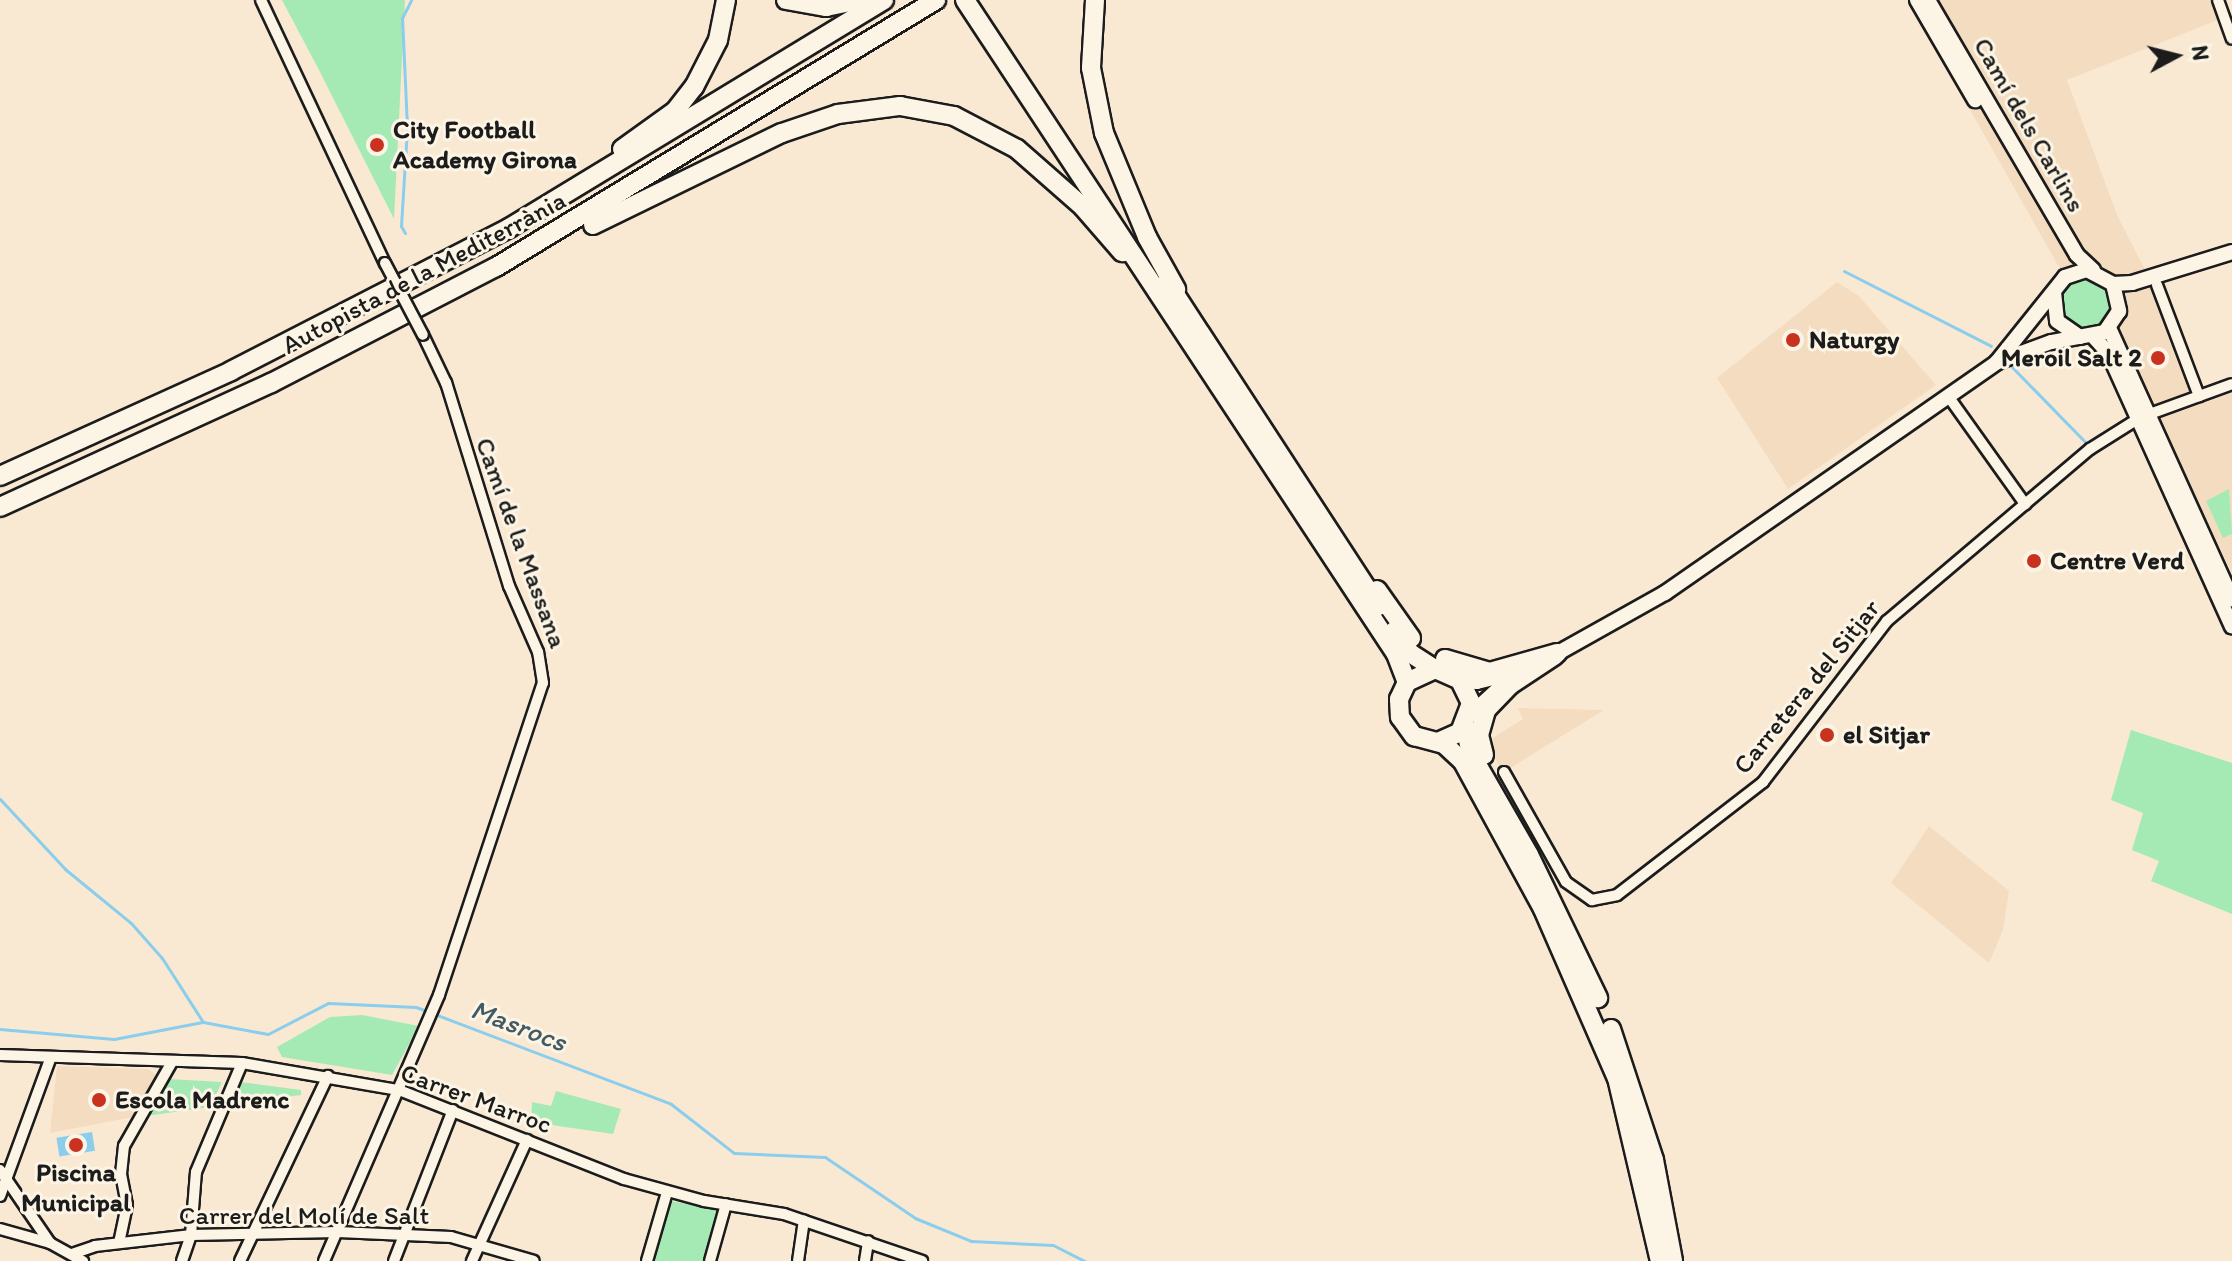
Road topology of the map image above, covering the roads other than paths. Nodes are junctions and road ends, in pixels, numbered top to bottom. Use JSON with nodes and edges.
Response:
{"nodes":[{"id":1,"x":261,"y":0,"type":"edge"},
{"id":2,"x":726,"y":0,"type":"edge"},
{"id":3,"x":786,"y":0,"type":"edge"},
{"id":4,"x":858,"y":0,"type":"edge"},
{"id":5,"x":884,"y":0,"type":"edge"},
{"id":6,"x":936,"y":0,"type":"edge"},
{"id":7,"x":1095,"y":0,"type":"edge"},
{"id":8,"x":1917,"y":0,"type":"edge"},
{"id":9,"x":1928,"y":0,"type":"edge"},
{"id":10,"x":2218,"y":0,"type":"edge"},
{"id":11,"x":974,"y":3,"type":"edge"},
{"id":12,"x":2232,"y":39,"type":"edge"},
{"id":13,"x":529,"y":249,"type":"junction"},
{"id":14,"x":2232,"y":252,"type":"edge"},
{"id":15,"x":2232,"y":261,"type":"edge"},
{"id":16,"x":2093,"y":271,"type":"junction"},
{"id":17,"x":2065,"y":277,"type":"junction"},
{"id":18,"x":411,"y":280,"type":"junction"},
{"id":19,"x":2113,"y":284,"type":"junction"},
{"id":20,"x":2157,"y":285,"type":"junction"},
{"id":21,"x":2055,"y":292,"type":"junction"},
{"id":22,"x":2119,"y":307,"type":"junction"},
{"id":23,"x":2109,"y":328,"type":"junction"},
{"id":24,"x":1191,"y":330,"type":"junction"},
{"id":25,"x":2087,"y":337,"type":"junction"},
{"id":26,"x":1997,"y":362,"type":"junction"},
{"id":27,"x":2232,"y":384,"type":"edge"},
{"id":28,"x":1948,"y":396,"type":"junction"},
{"id":29,"x":2199,"y":396,"type":"junction"},
{"id":30,"x":2142,"y":418,"type":"junction"},
{"id":31,"x":0,"y":476,"type":"edge"},
{"id":32,"x":2025,"y":504,"type":"junction"},
{"id":33,"x":0,"y":507,"type":"edge"},
{"id":34,"x":1346,"y":555,"type":"junction"},
{"id":35,"x":2232,"y":599,"type":"edge"},
{"id":36,"x":1369,"y":614,"type":"junction"},
{"id":37,"x":2232,"y":626,"type":"edge"},
{"id":38,"x":1557,"y":653,"type":"junction"},
{"id":39,"x":1435,"y":669,"type":"junction"},
{"id":40,"x":1460,"y":680,"type":"junction"},
{"id":41,"x":1407,"y":682,"type":"junction"},
{"id":42,"x":1467,"y":721,"type":"junction"},
{"id":43,"x":1438,"y":742,"type":"junction"},
{"id":44,"x":1504,"y":772,"type":"dead end"},
{"id":45,"x":1477,"y":791,"type":"junction"},
{"id":46,"x":1529,"y":855,"type":"junction"},
{"id":47,"x":0,"y":1055,"type":"edge"},
{"id":48,"x":51,"y":1057,"type":"junction"},
{"id":49,"x":172,"y":1062,"type":"junction"},
{"id":50,"x":242,"y":1063,"type":"junction"},
{"id":51,"x":328,"y":1076,"type":"junction"},
{"id":52,"x":399,"y":1090,"type":"junction"},
{"id":53,"x":453,"y":1110,"type":"junction"},
{"id":54,"x":527,"y":1140,"type":"junction"},
{"id":55,"x":3,"y":1174,"type":"edge"},
{"id":56,"x":667,"y":1192,"type":"junction"},
{"id":57,"x":0,"y":1196,"type":"edge"},
{"id":58,"x":726,"y":1204,"type":"junction"},
{"id":59,"x":804,"y":1220,"type":"junction"},
{"id":60,"x":0,"y":1229,"type":"edge"},
{"id":61,"x":253,"y":1232,"type":"junction"},
{"id":62,"x":338,"y":1232,"type":"junction"},
{"id":63,"x":191,"y":1235,"type":"junction"},
{"id":64,"x":402,"y":1236,"type":"junction"},
{"id":65,"x":868,"y":1241,"type":"junction"},
{"id":66,"x":50,"y":1243,"type":"junction"},
{"id":67,"x":119,"y":1243,"type":"junction"},
{"id":68,"x":478,"y":1244,"type":"junction"},
{"id":69,"x":72,"y":1254,"type":"junction"},
{"id":70,"x":83,"y":1261,"type":"edge"},
{"id":71,"x":182,"y":1261,"type":"edge"},
{"id":72,"x":240,"y":1261,"type":"edge"},
{"id":73,"x":324,"y":1261,"type":"edge"},
{"id":74,"x":394,"y":1261,"type":"edge"},
{"id":75,"x":472,"y":1261,"type":"edge"},
{"id":76,"x":534,"y":1261,"type":"edge"},
{"id":77,"x":647,"y":1261,"type":"edge"},
{"id":78,"x":710,"y":1261,"type":"edge"},
{"id":79,"x":798,"y":1261,"type":"edge"},
{"id":80,"x":865,"y":1261,"type":"edge"},
{"id":81,"x":922,"y":1261,"type":"edge"},
{"id":82,"x":1660,"y":1261,"type":"edge"},
{"id":83,"x":1673,"y":1261,"type":"edge"}],
"edges":[{"from":1,"to":52,"type":"street","name":"Camí de la Massana","bridge":true},
{"from":2,"to":18,"type":"highway"},
{"from":3,"to":4,"type":"highway"},
{"from":5,"to":18,"type":"highway","name":"Autopista de la Mediterrània"},
{"from":6,"to":13,"type":"highway","name":"Autopista de la Mediterrània"},
{"from":7,"to":24,"type":"highway"},
{"from":8,"to":17,"type":"main road","name":"Camí dels Carlins"},
{"from":9,"to":16,"type":"main road","name":"Camí dels Carlins"},
{"from":10,"to":12,"type":"street"},
{"from":11,"to":24,"type":"highway"},
{"from":13,"to":24,"type":"highway"},
{"from":13,"to":33,"type":"highway","name":"Autopista de la Mediterrània"},
{"from":14,"to":19,"type":"main road"},
{"from":15,"to":20,"type":"main road"},
{"from":16,"to":17,"type":"main road"},
{"from":16,"to":19,"type":"main road"},
{"from":17,"to":21,"type":"main road"},
{"from":18,"to":31,"type":"highway","name":"Autopista de la Mediterrània"},
{"from":19,"to":22,"type":"main road"},
{"from":20,"to":22,"type":"main road"},
{"from":20,"to":29,"type":"street"},
{"from":21,"to":25,"type":"main road"},
{"from":21,"to":26,"type":"main road"},
{"from":22,"to":23,"type":"main road"},
{"from":23,"to":25,"type":"main road"},
{"from":23,"to":30,"type":"main road"},
{"from":24,"to":34,"type":"highway"},
{"from":24,"to":36,"type":"highway"},
{"from":25,"to":26,"type":"main road"},
{"from":25,"to":30,"type":"main road"},
{"from":26,"to":28,"type":"main road"},
{"from":27,"to":29,"type":"street","name":"Carretera del Sitjar"},
{"from":28,"to":32,"type":"street"},
{"from":28,"to":38,"type":"main road"},
{"from":29,"to":30,"type":"street","name":"Carretera del Sitjar"},
{"from":30,"to":32,"type":"street","name":"Carretera del Sitjar"},
{"from":30,"to":35,"type":"main road"},
{"from":30,"to":37,"type":"main road"},
{"from":32,"to":44,"type":"street","name":"Carretera del Sitjar"},
{"from":34,"to":38,"type":"highway"},
{"from":34,"to":39,"type":"highway"},
{"from":36,"to":41,"type":"highway"},
{"from":36,"to":45,"type":"highway"},
{"from":38,"to":40,"type":"main road"},
{"from":38,"to":42,"type":"main road"},
{"from":38,"to":46,"type":"highway"},
{"from":39,"to":40,"type":"highway"},
{"from":39,"to":41,"type":"highway"},
{"from":40,"to":42,"type":"highway"},
{"from":41,"to":43,"type":"highway"},
{"from":42,"to":43,"type":"highway"},
{"from":42,"to":46,"type":"highway"},
{"from":43,"to":45,"type":"highway"},
{"from":45,"to":82,"type":"highway"},
{"from":46,"to":83,"type":"highway"},
{"from":47,"to":48,"type":"street","name":"Carrer Marroc"},
{"from":48,"to":49,"type":"street","name":"Carrer Marroc"},
{"from":48,"to":55,"type":"street"},
{"from":49,"to":50,"type":"street","name":"Carrer Marroc"},
{"from":49,"to":67,"type":"street"},
{"from":50,"to":51,"type":"street","name":"Carrer Marroc"},
{"from":50,"to":63,"type":"street"},
{"from":51,"to":52,"type":"street","name":"Carrer Marroc"},
{"from":51,"to":61,"type":"street"},
{"from":52,"to":53,"type":"street","name":"Carrer Marroc"},
{"from":52,"to":62,"type":"street","name":"Camí de la Massana"},
{"from":53,"to":54,"type":"street","name":"Carrer Marroc"},
{"from":53,"to":64,"type":"street"},
{"from":54,"to":56,"type":"street","name":"Carrer Marroc"},
{"from":54,"to":68,"type":"street"},
{"from":55,"to":57,"type":"street"},
{"from":55,"to":66,"type":"street"},
{"from":56,"to":58,"type":"street","name":"Carrer Marroc"},
{"from":56,"to":77,"type":"street"},
{"from":58,"to":59,"type":"street","name":"Carrer Marroc"},
{"from":58,"to":78,"type":"street"},
{"from":59,"to":65,"type":"street","name":"Carrer Marroc"},
{"from":59,"to":79,"type":"street"},
{"from":60,"to":66,"type":"street"},
{"from":61,"to":62,"type":"street","name":"Carrer del Molí de Salt"},
{"from":61,"to":63,"type":"street","name":"Carrer del Molí de Salt"},
{"from":61,"to":72,"type":"street"},
{"from":62,"to":64,"type":"street","name":"Carrer del Molí de Salt"},
{"from":62,"to":73,"type":"street","name":"Camí de la Massana"},
{"from":63,"to":67,"type":"street","name":"Carrer del Molí de Salt"},
{"from":63,"to":71,"type":"street"},
{"from":64,"to":68,"type":"street","name":"Carrer del Molí de Salt"},
{"from":64,"to":74,"type":"street"},
{"from":65,"to":80,"type":"street"},
{"from":65,"to":81,"type":"street","name":"Carrer Marroc"},
{"from":66,"to":69,"type":"street"},
{"from":67,"to":69,"type":"street","name":"Carrer del Molí de Salt"},
{"from":68,"to":75,"type":"street"},
{"from":68,"to":76,"type":"street","name":"Carrer del Molí de Salt"},
{"from":69,"to":70,"type":"street"}]}
